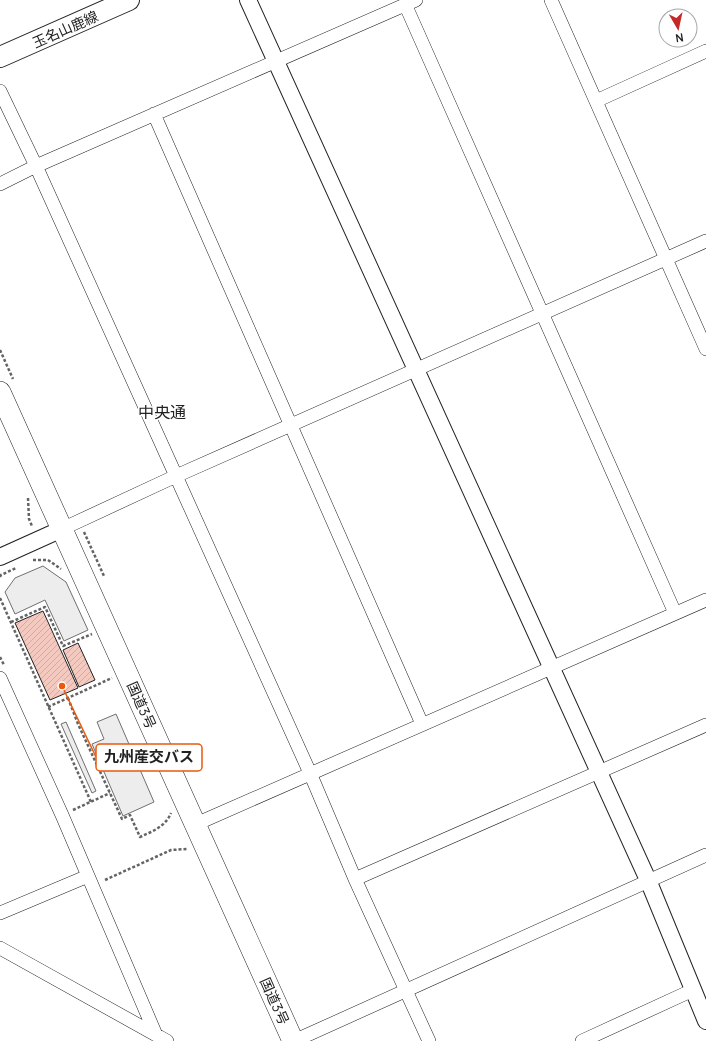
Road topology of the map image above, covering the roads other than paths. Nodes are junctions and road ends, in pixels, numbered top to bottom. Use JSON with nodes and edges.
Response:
{"nodes":[{"id":1,"x":129,"y":0,"type":"edge"},
{"id":2,"x":248,"y":0,"type":"edge"},
{"id":3,"x":551,"y":0,"type":"edge"},
{"id":4,"x":411,"y":2,"type":"edge"},
{"id":5,"x":706,"y":51,"type":"edge"},
{"id":6,"x":0,"y":58,"type":"edge"},
{"id":7,"x":276,"y":61,"type":"junction"},
{"id":8,"x":0,"y":90,"type":"edge"},
{"id":9,"x":596,"y":101,"type":"junction"},
{"id":10,"x":154,"y":114,"type":"junction"},
{"id":11,"x":36,"y":166,"type":"junction"},
{"id":12,"x":0,"y":184,"type":"edge"},
{"id":13,"x":706,"y":241,"type":"edge"},
{"id":14,"x":666,"y":259,"type":"junction"},
{"id":15,"x":542,"y":314,"type":"junction"},
{"id":16,"x":706,"y":349,"type":"edge"},
{"id":17,"x":416,"y":370,"type":"junction"},
{"id":18,"x":0,"y":392,"type":"edge"},
{"id":19,"x":290,"y":426,"type":"junction"},
{"id":20,"x":176,"y":476,"type":"junction"},
{"id":21,"x":62,"y":529,"type":"junction"},
{"id":22,"x":0,"y":557,"type":"edge"},
{"id":23,"x":706,"y":600,"type":"edge"},
{"id":24,"x":675,"y":613,"type":"junction"},
{"id":25,"x":551,"y":668,"type":"junction"},
{"id":26,"x":3,"y":674,"type":"edge"},
{"id":27,"x":422,"y":724,"type":"junction"},
{"id":28,"x":706,"y":725,"type":"edge"},
{"id":29,"x":598,"y":772,"type":"junction"},
{"id":30,"x":310,"y":774,"type":"junction"},
{"id":31,"x":196,"y":824,"type":"junction"},
{"id":32,"x":706,"y":855,"type":"edge"},
{"id":33,"x":88,"y":876,"type":"junction"},
{"id":34,"x":355,"y":879,"type":"junction"},
{"id":35,"x":648,"y":880,"type":"junction"},
{"id":36,"x":0,"y":913,"type":"edge"},
{"id":37,"x":0,"y":948,"type":"edge"},
{"id":38,"x":406,"y":990,"type":"junction"},
{"id":39,"x":693,"y":990,"type":"junction"},
{"id":40,"x":706,"y":1021,"type":"edge"},
{"id":41,"x":161,"y":1038,"type":"edge"},
{"id":42,"x":293,"y":1041,"type":"edge"},
{"id":43,"x":429,"y":1041,"type":"edge"},
{"id":44,"x":582,"y":1041,"type":"edge"}],
"edges":[{"from":1,"to":6,"type":"main road","name":"玉名山鹿線"},
{"from":2,"to":7,"type":"street"},
{"from":3,"to":9,"type":"street"},
{"from":4,"to":7,"type":"street"},
{"from":4,"to":15,"type":"street"},
{"from":5,"to":9,"type":"street"},
{"from":7,"to":10,"type":"street"},
{"from":7,"to":17,"type":"street"},
{"from":8,"to":11,"type":"street"},
{"from":9,"to":14,"type":"street"},
{"from":10,"to":11,"type":"street"},
{"from":10,"to":19,"type":"street"},
{"from":11,"to":12,"type":"street"},
{"from":11,"to":20,"type":"street"},
{"from":13,"to":14,"type":"street"},
{"from":14,"to":15,"type":"street"},
{"from":14,"to":16,"type":"street"},
{"from":15,"to":17,"type":"street"},
{"from":15,"to":24,"type":"street"},
{"from":17,"to":19,"type":"street"},
{"from":17,"to":25,"type":"street"},
{"from":18,"to":21,"type":"highway","name":"国道3号"},
{"from":19,"to":20,"type":"street"},
{"from":19,"to":27,"type":"street"},
{"from":20,"to":21,"type":"street"},
{"from":20,"to":30,"type":"street"},
{"from":21,"to":22,"type":"street"},
{"from":21,"to":31,"type":"highway","name":"国道3号"},
{"from":23,"to":24,"type":"street"},
{"from":24,"to":25,"type":"street"},
{"from":25,"to":27,"type":"street"},
{"from":25,"to":29,"type":"street"},
{"from":26,"to":33,"type":"street"},
{"from":27,"to":30,"type":"street"},
{"from":28,"to":29,"type":"street"},
{"from":29,"to":34,"type":"street"},
{"from":29,"to":35,"type":"street"},
{"from":30,"to":31,"type":"street"},
{"from":30,"to":34,"type":"street"},
{"from":31,"to":42,"type":"highway","name":"国道3号"},
{"from":32,"to":35,"type":"street"},
{"from":33,"to":36,"type":"street"},
{"from":33,"to":41,"type":"street"},
{"from":34,"to":38,"type":"street"},
{"from":35,"to":38,"type":"street"},
{"from":35,"to":39,"type":"street"},
{"from":37,"to":41,"type":"street"},
{"from":38,"to":42,"type":"street"},
{"from":38,"to":43,"type":"street"},
{"from":39,"to":40,"type":"street"},
{"from":39,"to":44,"type":"street"}]}
